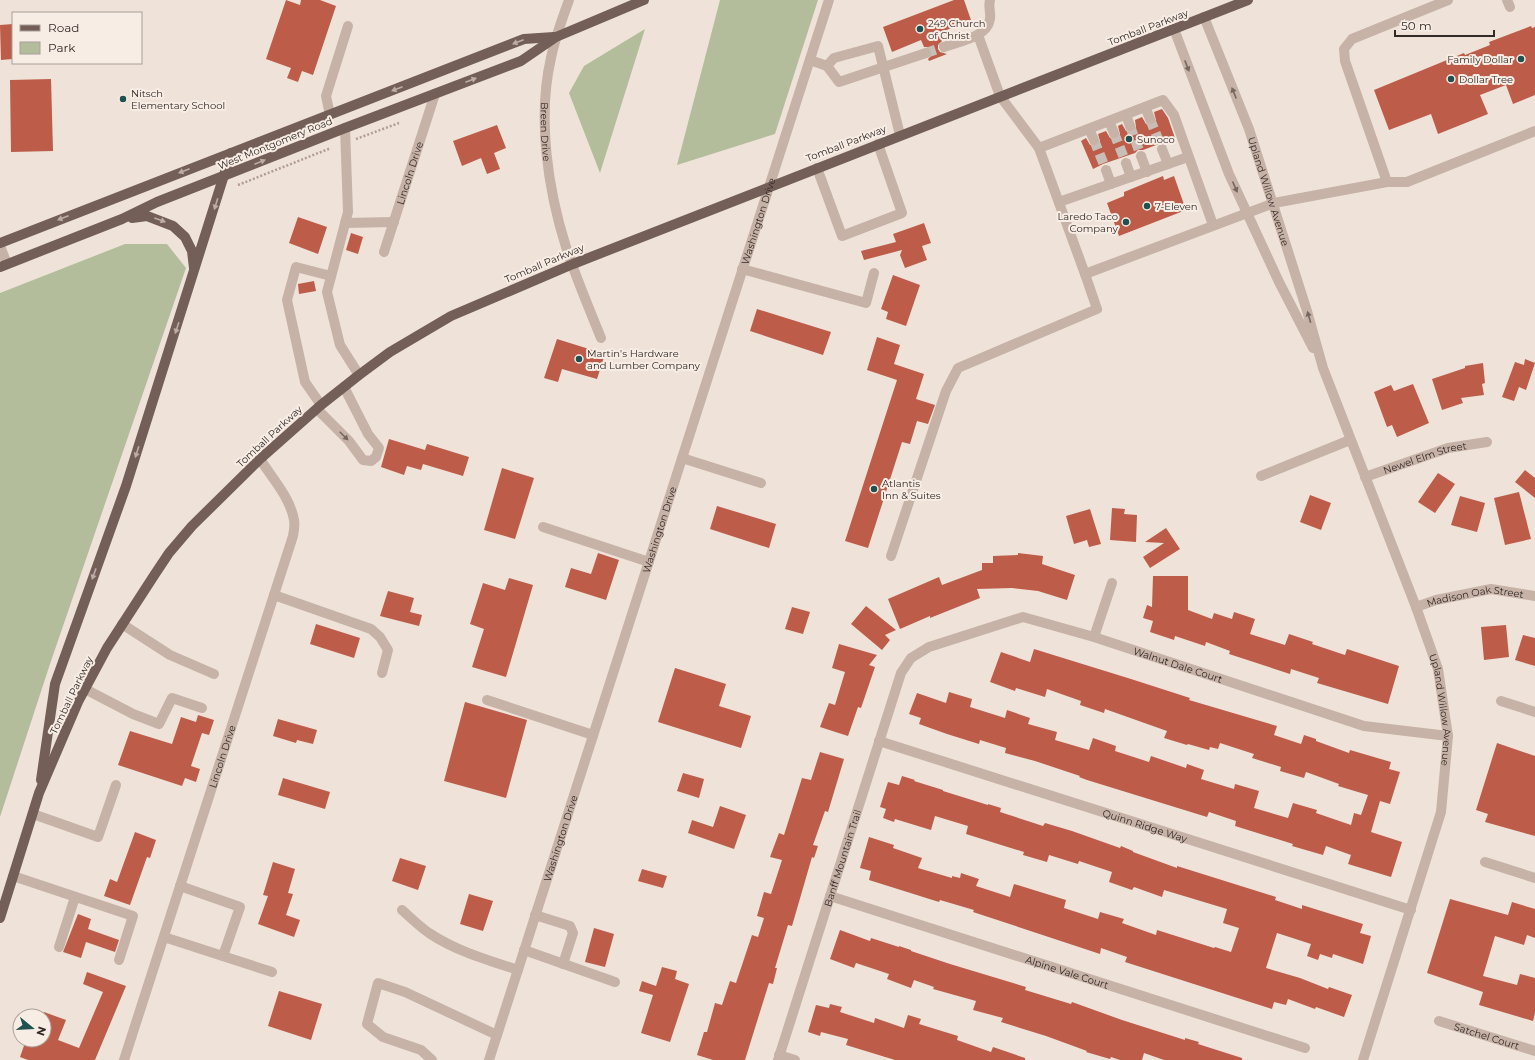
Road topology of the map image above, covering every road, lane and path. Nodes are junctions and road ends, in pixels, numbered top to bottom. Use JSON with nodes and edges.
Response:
{"nodes":[{"id":1,"x":568,"y":0,"type":"edge"},
{"id":2,"x":644,"y":0,"type":"edge"},
{"id":3,"x":829,"y":0,"type":"edge"},
{"id":4,"x":990,"y":0,"type":"edge"},
{"id":5,"x":1248,"y":0,"type":"edge"},
{"id":6,"x":1448,"y":0,"type":"edge"},
{"id":7,"x":1204,"y":17,"type":"junction"},
{"id":8,"x":348,"y":26,"type":"dead end"},
{"id":9,"x":1174,"y":29,"type":"junction"},
{"id":10,"x":978,"y":35,"type":"junction"},
{"id":11,"x":556,"y":36,"type":"junction"},
{"id":12,"x":944,"y":46,"type":"tunnel mouth"},
{"id":13,"x":926,"y":53,"type":"tunnel mouth"},
{"id":14,"x":810,"y":60,"type":"junction"},
{"id":15,"x":827,"y":66,"type":"junction"},
{"id":16,"x":882,"y":68,"type":"junction"},
{"id":17,"x":435,"y":94,"type":"junction"},
{"id":18,"x":1000,"y":96,"type":"junction"},
{"id":19,"x":1145,"y":107,"type":"junction"},
{"id":20,"x":330,"y":115,"type":"junction"},
{"id":21,"x":1126,"y":115,"type":"junction"},
{"id":22,"x":1150,"y":120,"type":"tunnel mouth"},
{"id":23,"x":1109,"y":121,"type":"junction"},
{"id":24,"x":398,"y":123,"type":"dead end"},
{"id":25,"x":1130,"y":126,"type":"tunnel mouth"},
{"id":26,"x":345,"y":128,"type":"junction"},
{"id":27,"x":1089,"y":129,"type":"junction"},
{"id":28,"x":1535,"y":131,"type":"edge"},
{"id":29,"x":1114,"y":133,"type":"tunnel mouth"},
{"id":30,"x":900,"y":135,"type":"junction"},
{"id":31,"x":353,"y":140,"type":"dead end"},
{"id":32,"x":1094,"y":140,"type":"tunnel mouth"},
{"id":33,"x":878,"y":144,"type":"junction"},
{"id":34,"x":331,"y":148,"type":"dead end"},
{"id":35,"x":1039,"y":148,"type":"junction"},
{"id":36,"x":1162,"y":148,"type":"tunnel mouth"},
{"id":37,"x":231,"y":153,"type":"junction"},
{"id":38,"x":1141,"y":156,"type":"tunnel mouth"},
{"id":39,"x":1188,"y":157,"type":"junction"},
{"id":40,"x":1126,"y":163,"type":"tunnel mouth"},
{"id":41,"x":1168,"y":164,"type":"junction"},
{"id":42,"x":817,"y":168,"type":"junction"},
{"id":43,"x":1106,"y":170,"type":"tunnel mouth"},
{"id":44,"x":1147,"y":172,"type":"junction"},
{"id":45,"x":224,"y":176,"type":"junction"},
{"id":46,"x":1131,"y":177,"type":"junction"},
{"id":47,"x":1387,"y":182,"type":"junction"},
{"id":48,"x":1111,"y":184,"type":"junction"},
{"id":49,"x":238,"y":185,"type":"dead end"},
{"id":50,"x":769,"y":186,"type":"junction"},
{"id":51,"x":1059,"y":202,"type":"junction"},
{"id":52,"x":1274,"y":203,"type":"junction"},
{"id":53,"x":1247,"y":213,"type":"junction"},
{"id":54,"x":122,"y":220,"type":"junction"},
{"id":55,"x":394,"y":222,"type":"junction"},
{"id":56,"x":345,"y":224,"type":"junction"},
{"id":57,"x":1213,"y":225,"type":"junction"},
{"id":58,"x":0,"y":244,"type":"edge"},
{"id":59,"x":384,"y":252,"type":"dead end"},
{"id":60,"x":573,"y":264,"type":"junction"},
{"id":61,"x":4,"y":265,"type":"edge"},
{"id":62,"x":742,"y":270,"type":"junction"},
{"id":63,"x":874,"y":273,"type":"dead end"},
{"id":64,"x":194,"y":274,"type":"junction"},
{"id":65,"x":1085,"y":274,"type":"junction"},
{"id":66,"x":331,"y":276,"type":"junction"},
{"id":67,"x":601,"y":338,"type":"dead end"},
{"id":68,"x":1323,"y":368,"type":"junction"},
{"id":69,"x":359,"y":375,"type":"junction"},
{"id":70,"x":344,"y":387,"type":"junction"},
{"id":71,"x":319,"y":407,"type":"junction"},
{"id":72,"x":1350,"y":440,"type":"junction"},
{"id":73,"x":1487,"y":442,"type":"dead end"},
{"id":74,"x":682,"y":458,"type":"junction"},
{"id":75,"x":260,"y":460,"type":"junction"},
{"id":76,"x":1261,"y":476,"type":"dead end"},
{"id":77,"x":1365,"y":477,"type":"junction"},
{"id":78,"x":761,"y":483,"type":"dead end"},
{"id":79,"x":543,"y":527,"type":"dead end"},
{"id":80,"x":891,"y":556,"type":"dead end"},
{"id":81,"x":649,"y":562,"type":"junction"},
{"id":82,"x":1112,"y":583,"type":"dead end"},
{"id":83,"x":274,"y":595,"type":"junction"},
{"id":84,"x":1535,"y":596,"type":"edge"},
{"id":85,"x":1416,"y":607,"type":"junction"},
{"id":86,"x":122,"y":624,"type":"junction"},
{"id":87,"x":1094,"y":637,"type":"junction"},
{"id":88,"x":911,"y":658,"type":"joint"},
{"id":89,"x":382,"y":673,"type":"dead end"},
{"id":90,"x":214,"y":674,"type":"dead end"},
{"id":91,"x":85,"y":689,"type":"junction"},
{"id":92,"x":487,"y":700,"type":"dead end"},
{"id":93,"x":1501,"y":701,"type":"dead end"},
{"id":94,"x":202,"y":708,"type":"dead end"},
{"id":95,"x":1535,"y":712,"type":"edge"},
{"id":96,"x":593,"y":735,"type":"junction"},
{"id":97,"x":1448,"y":736,"type":"junction"},
{"id":98,"x":879,"y":741,"type":"junction"},
{"id":99,"x":116,"y":785,"type":"dead end"},
{"id":100,"x":39,"y":794,"type":"junction"},
{"id":101,"x":33,"y":814,"type":"junction"},
{"id":102,"x":1485,"y":862,"type":"dead end"},
{"id":103,"x":13,"y":876,"type":"junction"},
{"id":104,"x":1535,"y":878,"type":"edge"},
{"id":105,"x":180,"y":886,"type":"junction"},
{"id":106,"x":830,"y":896,"type":"junction"},
{"id":107,"x":75,"y":897,"type":"junction"},
{"id":108,"x":402,"y":910,"type":"dead end"},
{"id":109,"x":1411,"y":910,"type":"junction"},
{"id":110,"x":535,"y":915,"type":"junction"},
{"id":111,"x":0,"y":918,"type":"edge"},
{"id":112,"x":164,"y":937,"type":"junction"},
{"id":113,"x":59,"y":947,"type":"dead end"},
{"id":114,"x":524,"y":950,"type":"junction"},
{"id":115,"x":223,"y":956,"type":"junction"},
{"id":116,"x":119,"y":960,"type":"dead end"},
{"id":117,"x":563,"y":964,"type":"junction"},
{"id":118,"x":518,"y":970,"type":"junction"},
{"id":119,"x":272,"y":972,"type":"dead end"},
{"id":120,"x":615,"y":982,"type":"dead end"},
{"id":121,"x":1439,"y":1021,"type":"dead end"},
{"id":122,"x":497,"y":1035,"type":"junction"},
{"id":123,"x":1305,"y":1048,"type":"dead end"},
{"id":124,"x":1535,"y":1051,"type":"edge"},
{"id":125,"x":778,"y":1058,"type":"edge"},
{"id":126,"x":124,"y":1060,"type":"edge"},
{"id":127,"x":432,"y":1060,"type":"edge"},
{"id":128,"x":489,"y":1060,"type":"edge"},
{"id":129,"x":795,"y":1060,"type":"edge"},
{"id":130,"x":1363,"y":1060,"type":"edge"}],
"edges":[{"from":1,"to":11,"type":"street","name":"Breen Drive"},
{"from":2,"to":11,"type":"main road","name":"West Montgomery Road"},
{"from":3,"to":14,"type":"street","name":"Washington Drive"},
{"from":4,"to":10,"type":"street"},
{"from":5,"to":7,"type":"main road","name":"Tomball Parkway"},
{"from":6,"to":47,"type":"street"},
{"from":7,"to":9,"type":"main road","name":"Tomball Parkway"},
{"from":52,"to":7,"type":"street","name":"Upland Willow Avenue","one_way":true},
{"from":8,"to":20,"type":"street"},
{"from":9,"to":18,"type":"main road","name":"Tomball Parkway"},
{"from":9,"to":53,"type":"street","name":"Upland Willow Avenue","one_way":true},
{"from":10,"to":12,"type":"street"},
{"from":10,"to":18,"type":"street"},
{"from":17,"to":11,"type":"main road","name":"West Montgomery Road","one_way":true},
{"from":11,"to":20,"type":"main road","name":"West Montgomery Road","one_way":true},
{"from":11,"to":60,"type":"street","name":"Breen Drive"},
{"from":13,"to":16,"type":"street"},
{"from":14,"to":15,"type":"street"},
{"from":14,"to":50,"type":"street","name":"Washington Drive"},
{"from":15,"to":16,"type":"street"},
{"from":15,"to":16,"type":"street"},
{"from":16,"to":30,"type":"street"},
{"from":17,"to":26,"type":"main road","name":"West Montgomery Road"},
{"from":17,"to":55,"type":"street","name":"Lincoln Drive"},
{"from":18,"to":30,"type":"main road","name":"Tomball Parkway"},
{"from":18,"to":35,"type":"street"},
{"from":19,"to":21,"type":"street"},
{"from":19,"to":22,"type":"street"},
{"from":19,"to":39,"type":"street"},
{"from":20,"to":37,"type":"main road","name":"West Montgomery Road"},
{"from":21,"to":23,"type":"street"},
{"from":21,"to":25,"type":"street"},
{"from":23,"to":27,"type":"street"},
{"from":23,"to":29,"type":"street"},
{"from":24,"to":31,"type":"path"},
{"from":45,"to":26,"type":"main road","name":"West Montgomery Road","one_way":true},
{"from":26,"to":56,"type":"street"},
{"from":27,"to":32,"type":"street"},
{"from":27,"to":35,"type":"street"},
{"from":28,"to":47,"type":"street"},
{"from":30,"to":33,"type":"main road","name":"Tomball Parkway"},
{"from":33,"to":42,"type":"main road","name":"Tomball Parkway"},
{"from":33,"to":42,"type":"street"},
{"from":34,"to":49,"type":"path"},
{"from":35,"to":51,"type":"street"},
{"from":36,"to":41,"type":"street"},
{"from":37,"to":45,"type":"main road"},
{"from":37,"to":58,"type":"main road","name":"West Montgomery Road","one_way":true},
{"from":38,"to":44,"type":"street"},
{"from":39,"to":41,"type":"street"},
{"from":39,"to":57,"type":"street"},
{"from":40,"to":46,"type":"street"},
{"from":41,"to":44,"type":"street"},
{"from":42,"to":50,"type":"main road","name":"Tomball Parkway"},
{"from":43,"to":48,"type":"street"},
{"from":44,"to":46,"type":"street"},
{"from":45,"to":54,"type":"main road","name":"West Montgomery Road"},
{"from":45,"to":64,"type":"main road","one_way":true},
{"from":46,"to":48,"type":"street"},
{"from":47,"to":52,"type":"street"},
{"from":48,"to":51,"type":"street"},
{"from":50,"to":60,"type":"main road","name":"Tomball Parkway"},
{"from":50,"to":62,"type":"street","name":"Washington Drive"},
{"from":51,"to":65,"type":"street"},
{"from":52,"to":53,"type":"street"},
{"from":68,"to":52,"type":"street","name":"Upland Willow Avenue","one_way":true},
{"from":53,"to":57,"type":"street"},
{"from":53,"to":68,"type":"street","name":"Upland Willow Avenue"},
{"from":54,"to":61,"type":"main road","name":"West Montgomery Road"},
{"from":54,"to":64,"type":"main road","one_way":true},
{"from":55,"to":56,"type":"street"},
{"from":55,"to":59,"type":"street","name":"Lincoln Drive"},
{"from":56,"to":66,"type":"street"},
{"from":57,"to":65,"type":"street"},
{"from":58,"to":61,"type":"street"},
{"from":60,"to":67,"type":"street","name":"Breen Drive"},
{"from":60,"to":69,"type":"main road","name":"Tomball Parkway"},
{"from":62,"to":63,"type":"street"},
{"from":62,"to":74,"type":"street","name":"Washington Drive"},
{"from":64,"to":100,"type":"main road","one_way":true},
{"from":65,"to":80,"type":"street"},
{"from":66,"to":69,"type":"street"},
{"from":66,"to":71,"type":"street"},
{"from":68,"to":72,"type":"street","name":"Upland Willow Avenue"},
{"from":69,"to":70,"type":"main road","name":"Tomball Parkway"},
{"from":70,"to":71,"type":"main road","name":"Tomball Parkway"},
{"from":71,"to":70,"type":"street","one_way":true},
{"from":71,"to":75,"type":"main road","name":"Tomball Parkway"},
{"from":72,"to":76,"type":"street"},
{"from":72,"to":77,"type":"street","name":"Upland Willow Avenue"},
{"from":73,"to":77,"type":"street","name":"Newel Elm Street"},
{"from":74,"to":78,"type":"street"},
{"from":74,"to":81,"type":"street","name":"Washington Drive"},
{"from":75,"to":83,"type":"street","name":"Lincoln Drive"},
{"from":75,"to":86,"type":"main road","name":"Tomball Parkway"},
{"from":77,"to":85,"type":"street","name":"Upland Willow Avenue"},
{"from":79,"to":81,"type":"street"},
{"from":81,"to":96,"type":"street","name":"Washington Drive"},
{"from":82,"to":87,"type":"street"},
{"from":83,"to":89,"type":"street"},
{"from":83,"to":105,"type":"street","name":"Lincoln Drive"},
{"from":84,"to":85,"type":"street","name":"Madison Oak Street"},
{"from":85,"to":97,"type":"street","name":"Upland Willow Avenue"},
{"from":86,"to":90,"type":"street"},
{"from":86,"to":91,"type":"main road","name":"Tomball Parkway"},
{"from":87,"to":88,"type":"street","name":"Walnut Dale Court"},
{"from":87,"to":97,"type":"street","name":"Walnut Dale Court"},
{"from":88,"to":98,"type":"street","name":"Banff Mountain Trail"},
{"from":91,"to":94,"type":"street"},
{"from":91,"to":100,"type":"main road","name":"Tomball Parkway"},
{"from":92,"to":96,"type":"street"},
{"from":93,"to":95,"type":"street"},
{"from":96,"to":110,"type":"street","name":"Washington Drive"},
{"from":97,"to":109,"type":"street","name":"Upland Willow Avenue"},
{"from":98,"to":106,"type":"street","name":"Banff Mountain Trail"},
{"from":98,"to":109,"type":"street","name":"Quinn Ridge Way"},
{"from":99,"to":101,"type":"street"},
{"from":100,"to":101,"type":"main road"},
{"from":101,"to":103,"type":"main road"},
{"from":102,"to":104,"type":"street"},
{"from":103,"to":107,"type":"street"},
{"from":103,"to":111,"type":"main road"},
{"from":105,"to":112,"type":"street","name":"Lincoln Drive"},
{"from":105,"to":115,"type":"street"},
{"from":106,"to":123,"type":"street","name":"Alpine Vale Court"},
{"from":106,"to":125,"type":"street","name":"Banff Mountain Trail"},
{"from":107,"to":113,"type":"street"},
{"from":107,"to":116,"type":"street"},
{"from":108,"to":118,"type":"street"},
{"from":109,"to":130,"type":"street","name":"Upland Willow Avenue"},
{"from":110,"to":114,"type":"street","name":"Washington Drive"},
{"from":110,"to":117,"type":"street"},
{"from":112,"to":115,"type":"street"},
{"from":112,"to":126,"type":"street","name":"Lincoln Drive"},
{"from":114,"to":117,"type":"street"},
{"from":114,"to":118,"type":"street","name":"Washington Drive"},
{"from":115,"to":119,"type":"street"},
{"from":117,"to":120,"type":"street"},
{"from":118,"to":122,"type":"street","name":"Washington Drive"},
{"from":121,"to":124,"type":"street","name":"Satchel Court"},
{"from":122,"to":127,"type":"street"},
{"from":122,"to":128,"type":"street","name":"Washington Drive"},
{"from":125,"to":129,"type":"street"}]}
